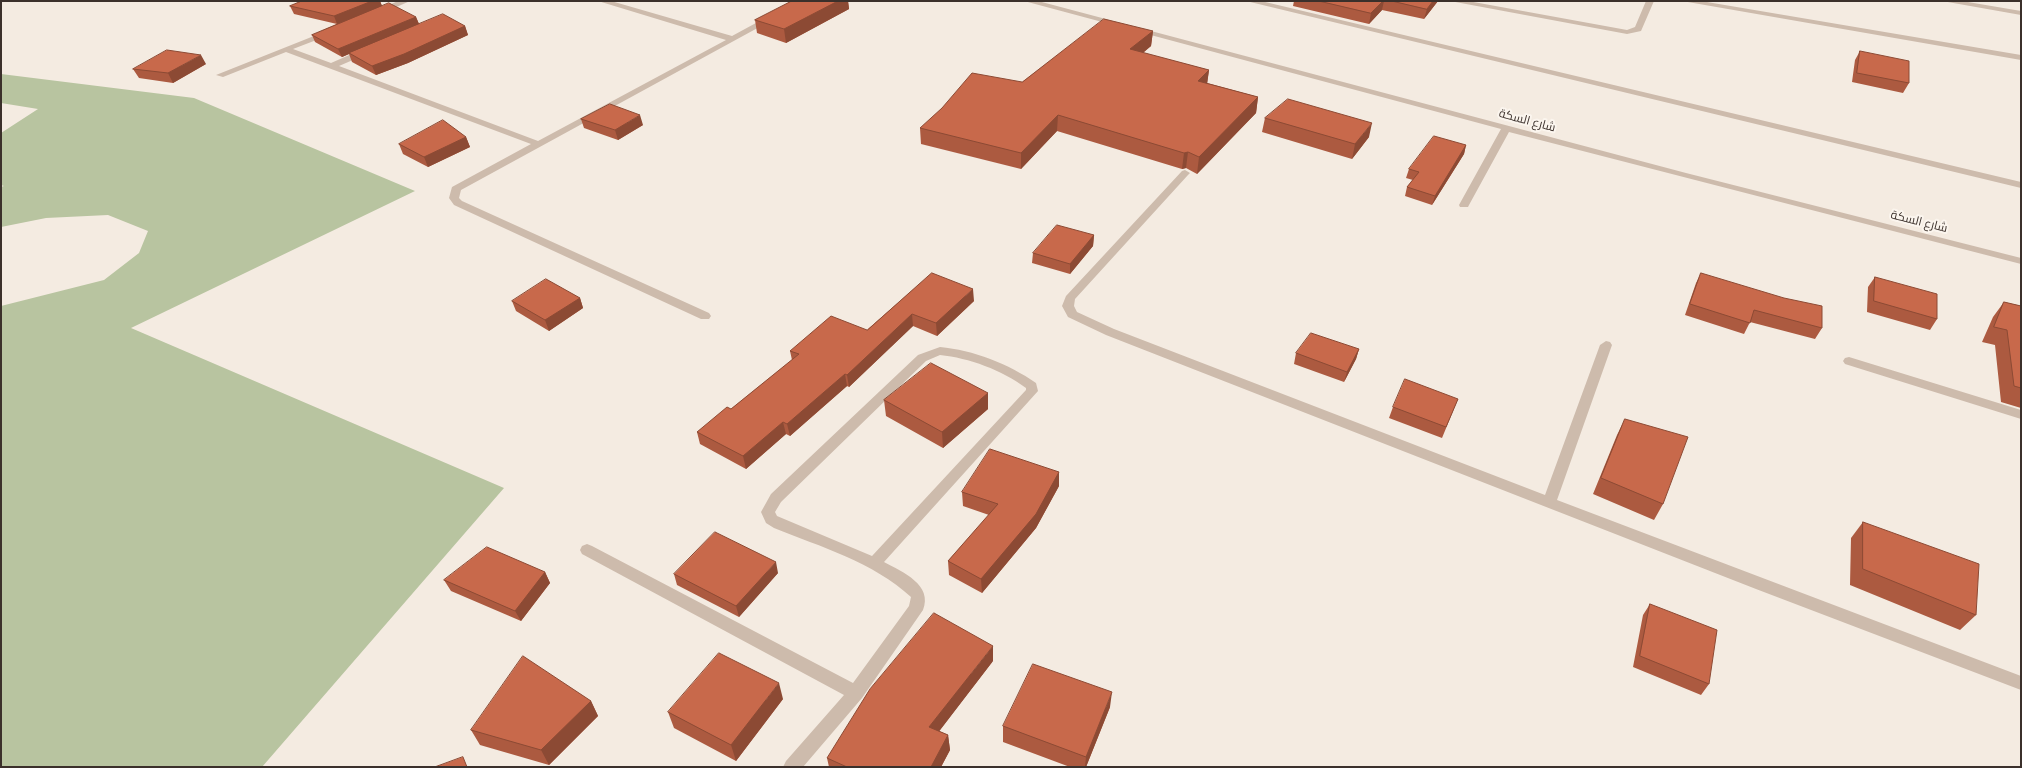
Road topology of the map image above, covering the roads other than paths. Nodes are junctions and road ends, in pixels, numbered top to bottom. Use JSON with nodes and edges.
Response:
{"nodes":[{"id":1,"x":406,"y":1,"type":"edge"},
{"id":2,"x":602,"y":1,"type":"edge"},
{"id":3,"x":1028,"y":1,"type":"edge"},
{"id":4,"x":1250,"y":1,"type":"edge"},
{"id":5,"x":1454,"y":1,"type":"edge"},
{"id":6,"x":1650,"y":1,"type":"edge"},
{"id":7,"x":1686,"y":1,"type":"edge"},
{"id":8,"x":1946,"y":1,"type":"edge"},
{"id":9,"x":2021,"y":13,"type":"edge"},
{"id":10,"x":780,"y":14,"type":"edge"},
{"id":11,"x":369,"y":16,"type":"edge"},
{"id":12,"x":341,"y":27,"type":"edge"},
{"id":13,"x":732,"y":39,"type":"junction"},
{"id":14,"x":374,"y":48,"type":"edge"},
{"id":15,"x":286,"y":49,"type":"junction"},
{"id":16,"x":2021,"y":58,"type":"edge"},
{"id":17,"x":332,"y":66,"type":"junction"},
{"id":18,"x":220,"y":75,"type":"dead end"},
{"id":19,"x":1506,"y":128,"type":"junction"},
{"id":20,"x":538,"y":144,"type":"junction"},
{"id":21,"x":1185,"y":174,"type":"dead end"},
{"id":22,"x":2021,"y":185,"type":"edge"},
{"id":23,"x":1464,"y":206,"type":"dead end"},
{"id":24,"x":2021,"y":260,"type":"edge"},
{"id":25,"x":705,"y":316,"type":"dead end"},
{"id":26,"x":1606,"y":345,"type":"dead end"},
{"id":27,"x":1849,"y":361,"type":"dead end"},
{"id":28,"x":2021,"y":415,"type":"edge"},
{"id":29,"x":1550,"y":503,"type":"junction"},
{"id":30,"x":587,"y":550,"type":"dead end"},
{"id":31,"x":874,"y":564,"type":"junction"},
{"id":32,"x":2021,"y":683,"type":"edge"},
{"id":33,"x":856,"y":693,"type":"junction"},
{"id":34,"x":792,"y":767,"type":"edge"}],
"edges":[{"from":1,"to":11,"type":"street"},
{"from":2,"to":13,"type":"street"},
{"from":3,"to":19,"type":"street","name":"شارع السكة"},
{"from":4,"to":22,"type":"street"},
{"from":5,"to":6,"type":"street"},
{"from":7,"to":16,"type":"street"},
{"from":8,"to":9,"type":"street"},
{"from":10,"to":13,"type":"street"},
{"from":12,"to":15,"type":"street"},
{"from":13,"to":20,"type":"street"},
{"from":14,"to":17,"type":"street"},
{"from":15,"to":17,"type":"street"},
{"from":15,"to":18,"type":"street"},
{"from":17,"to":20,"type":"street"},
{"from":19,"to":23,"type":"street"},
{"from":19,"to":24,"type":"street","name":"شارع السكة"},
{"from":20,"to":25,"type":"street"},
{"from":21,"to":29,"type":"street"},
{"from":26,"to":29,"type":"street"},
{"from":27,"to":28,"type":"street"},
{"from":29,"to":32,"type":"street"},
{"from":30,"to":33,"type":"street"},
{"from":31,"to":31,"type":"street"},
{"from":31,"to":33,"type":"street"},
{"from":33,"to":34,"type":"street"}]}
